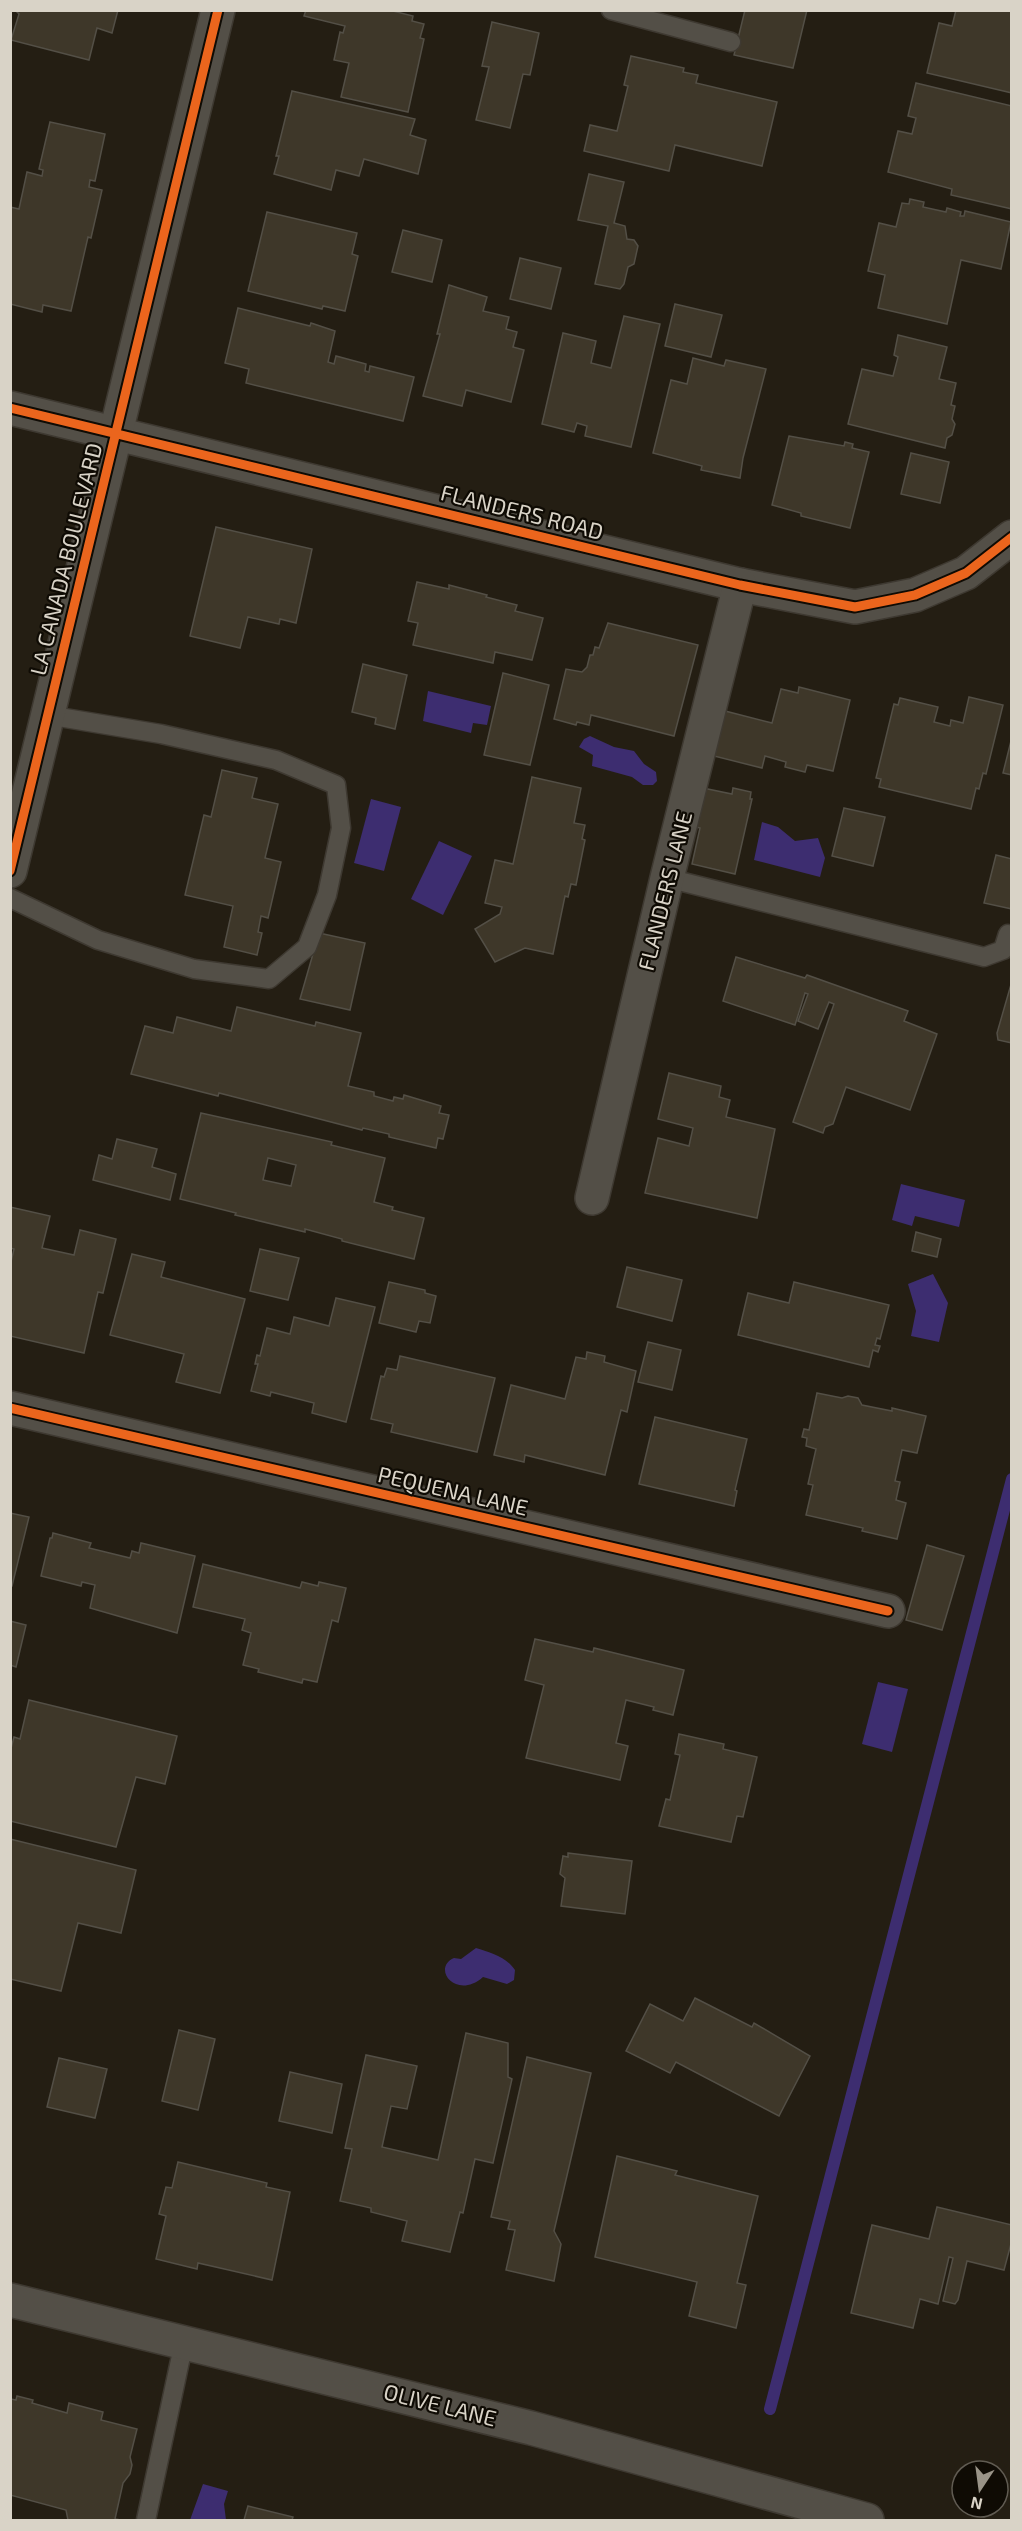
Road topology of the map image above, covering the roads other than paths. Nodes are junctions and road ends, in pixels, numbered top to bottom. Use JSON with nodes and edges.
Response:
{"nodes":[{"id":1,"x":218,"y":10,"type":"edge"},
{"id":2,"x":611,"y":10,"type":"edge"},
{"id":3,"x":731,"y":42,"type":"dead end"},
{"id":4,"x":10,"y":408,"type":"edge"},
{"id":5,"x":117,"y":433,"type":"junction"},
{"id":6,"x":1011,"y":537,"type":"edge"},
{"id":7,"x":740,"y":585,"type":"junction"},
{"id":8,"x":47,"y":715,"type":"junction"},
{"id":9,"x":15,"y":837,"type":"edge"},
{"id":10,"x":10,"y":872,"type":"edge"},
{"id":11,"x":667,"y":878,"type":"junction"},
{"id":12,"x":10,"y":898,"type":"edge"},
{"id":13,"x":1008,"y":934,"type":"dead end"},
{"id":14,"x":592,"y":1198,"type":"dead end"},
{"id":15,"x":10,"y":1408,"type":"edge"},
{"id":16,"x":888,"y":1611,"type":"dead end"},
{"id":17,"x":10,"y":2300,"type":"edge"},
{"id":18,"x":184,"y":2342,"type":"junction"},
{"id":19,"x":146,"y":2520,"type":"edge"},
{"id":20,"x":867,"y":2520,"type":"edge"}],
"edges":[{"from":1,"to":5,"type":"street","name":"LA CANADA BOULEVARD"},
{"from":2,"to":3,"type":"lane"},
{"from":4,"to":5,"type":"street","name":"FLANDERS ROAD"},
{"from":5,"to":7,"type":"street","name":"FLANDERS ROAD"},
{"from":5,"to":8,"type":"street","name":"LA CANADA BOULEVARD"},
{"from":6,"to":7,"type":"street","name":"FLANDERS ROAD"},
{"from":7,"to":11,"type":"street","name":"FLANDERS LANE"},
{"from":8,"to":9,"type":"street","name":"LA CANADA BOULEVARD"},
{"from":8,"to":12,"type":"lane"},
{"from":9,"to":10,"type":"street","name":"LA CANADA BOULEVARD"},
{"from":11,"to":13,"type":"lane"},
{"from":11,"to":14,"type":"street","name":"FLANDERS LANE"},
{"from":15,"to":16,"type":"street","name":"PEQUENA LANE"},
{"from":17,"to":18,"type":"street","name":"OLIVE LANE"},
{"from":18,"to":19,"type":"lane"},
{"from":18,"to":20,"type":"street","name":"OLIVE LANE"}]}
